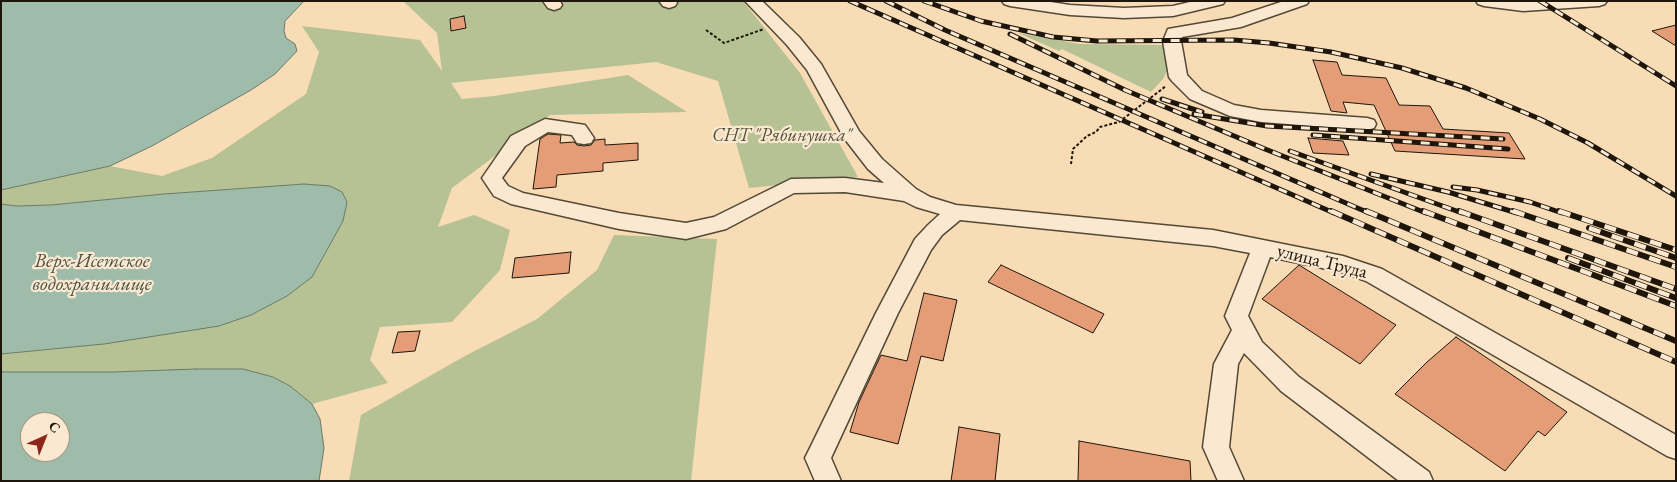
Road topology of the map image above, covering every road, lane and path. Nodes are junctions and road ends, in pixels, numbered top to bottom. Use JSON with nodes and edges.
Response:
{"nodes":[{"id":1,"x":753,"y":1,"type":"edge"},
{"id":2,"x":1010,"y":1,"type":"edge"},
{"id":3,"x":1217,"y":1,"type":"edge"},
{"id":4,"x":1301,"y":1,"type":"edge"},
{"id":5,"x":1484,"y":1,"type":"edge"},
{"id":6,"x":1599,"y":1,"type":"edge"},
{"id":7,"x":777,"y":25,"type":"junction"},
{"id":8,"x":706,"y":30,"type":"dead end"},
{"id":9,"x":1178,"y":77,"type":"junction"},
{"id":10,"x":1367,"y":124,"type":"dead end"},
{"id":11,"x":584,"y":138,"type":"dead end"},
{"id":12,"x":1071,"y":164,"type":"dead end"},
{"id":13,"x":909,"y":194,"type":"junction"},
{"id":14,"x":956,"y":212,"type":"junction"},
{"id":15,"x":1263,"y":248,"type":"junction"},
{"id":16,"x":1244,"y":330,"type":"junction"},
{"id":17,"x":1676,"y":448,"type":"edge"},
{"id":18,"x":828,"y":481,"type":"edge"},
{"id":19,"x":1232,"y":481,"type":"edge"},
{"id":20,"x":1420,"y":481,"type":"edge"}],
"edges":[{"from":1,"to":7,"type":"street"},
{"from":2,"to":3,"type":"street"},
{"from":4,"to":9,"type":"street"},
{"from":5,"to":6,"type":"street"},
{"from":7,"to":8,"type":"path"},
{"from":7,"to":13,"type":"street"},
{"from":9,"to":10,"type":"street"},
{"from":9,"to":12,"type":"path"},
{"from":11,"to":13,"type":"street"},
{"from":13,"to":14,"type":"street","name":"улица Труда"},
{"from":14,"to":15,"type":"street","name":"улица Труда"},
{"from":14,"to":18,"type":"street"},
{"from":15,"to":16,"type":"street"},
{"from":15,"to":17,"type":"street","name":"улица Труда"},
{"from":16,"to":19,"type":"street"},
{"from":16,"to":20,"type":"street"}]}
